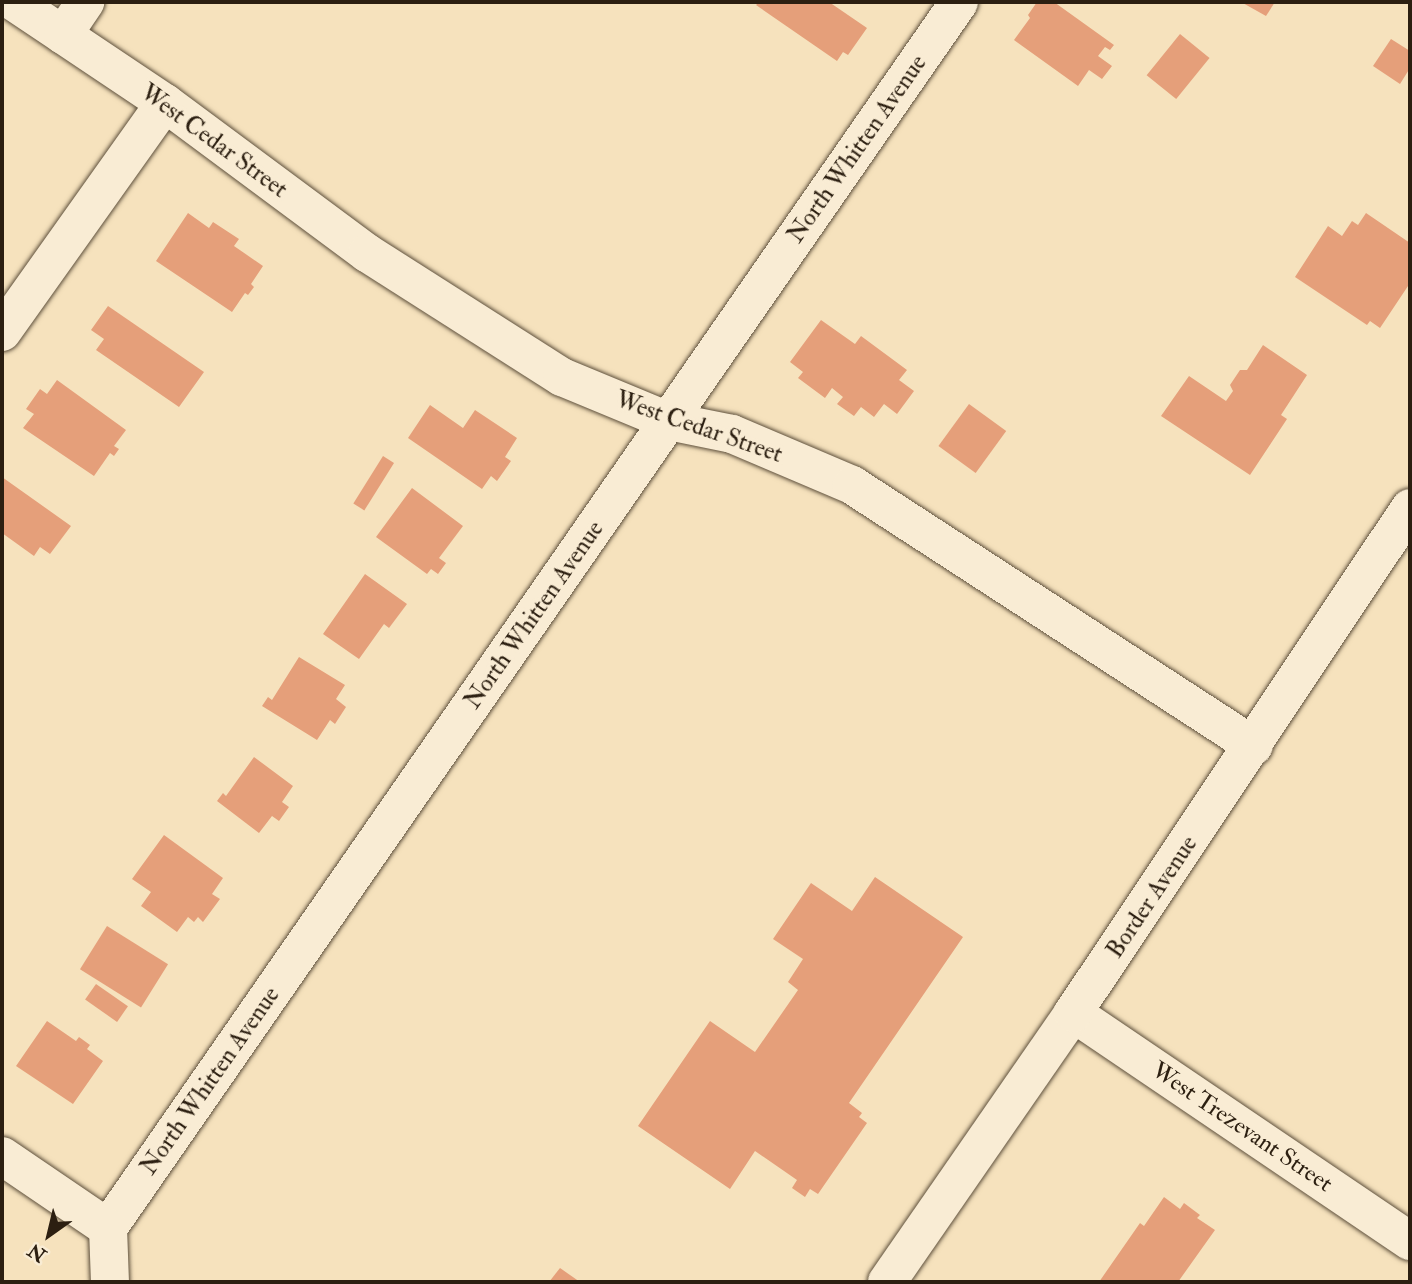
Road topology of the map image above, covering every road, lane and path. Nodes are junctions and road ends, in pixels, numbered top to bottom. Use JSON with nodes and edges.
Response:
{"nodes":[{"id":1,"x":14,"y":2,"type":"edge"},
{"id":2,"x":85,"y":2,"type":"edge"},
{"id":3,"x":959,"y":2,"type":"edge"},
{"id":4,"x":63,"y":35,"type":"junction"},
{"id":5,"x":165,"y":103,"type":"junction"},
{"id":6,"x":2,"y":332,"type":"edge"},
{"id":7,"x":668,"y":421,"type":"junction"},
{"id":8,"x":1410,"y":509,"type":"edge"},
{"id":9,"x":1254,"y":746,"type":"junction"},
{"id":10,"x":1073,"y":1013,"type":"junction"},
{"id":11,"x":2,"y":1156,"type":"edge"},
{"id":12,"x":108,"y":1228,"type":"junction"},
{"id":13,"x":1410,"y":1241,"type":"edge"},
{"id":14,"x":110,"y":1282,"type":"edge"},
{"id":15,"x":887,"y":1282,"type":"edge"}],
"edges":[{"from":1,"to":4,"type":"street","name":"West Cedar Street"},
{"from":2,"to":4,"type":"street"},
{"from":3,"to":7,"type":"street","name":"North Whitten Avenue"},
{"from":4,"to":5,"type":"street","name":"West Cedar Street"},
{"from":5,"to":6,"type":"street"},
{"from":5,"to":7,"type":"street","name":"West Cedar Street"},
{"from":7,"to":9,"type":"street","name":"West Cedar Street"},
{"from":7,"to":12,"type":"street","name":"North Whitten Avenue"},
{"from":8,"to":9,"type":"street","name":"Border Avenue"},
{"from":9,"to":10,"type":"street","name":"Border Avenue"},
{"from":10,"to":13,"type":"street","name":"West Trezevant Street"},
{"from":10,"to":15,"type":"street","name":"Border Avenue"},
{"from":11,"to":12,"type":"street"},
{"from":12,"to":14,"type":"street"}]}
